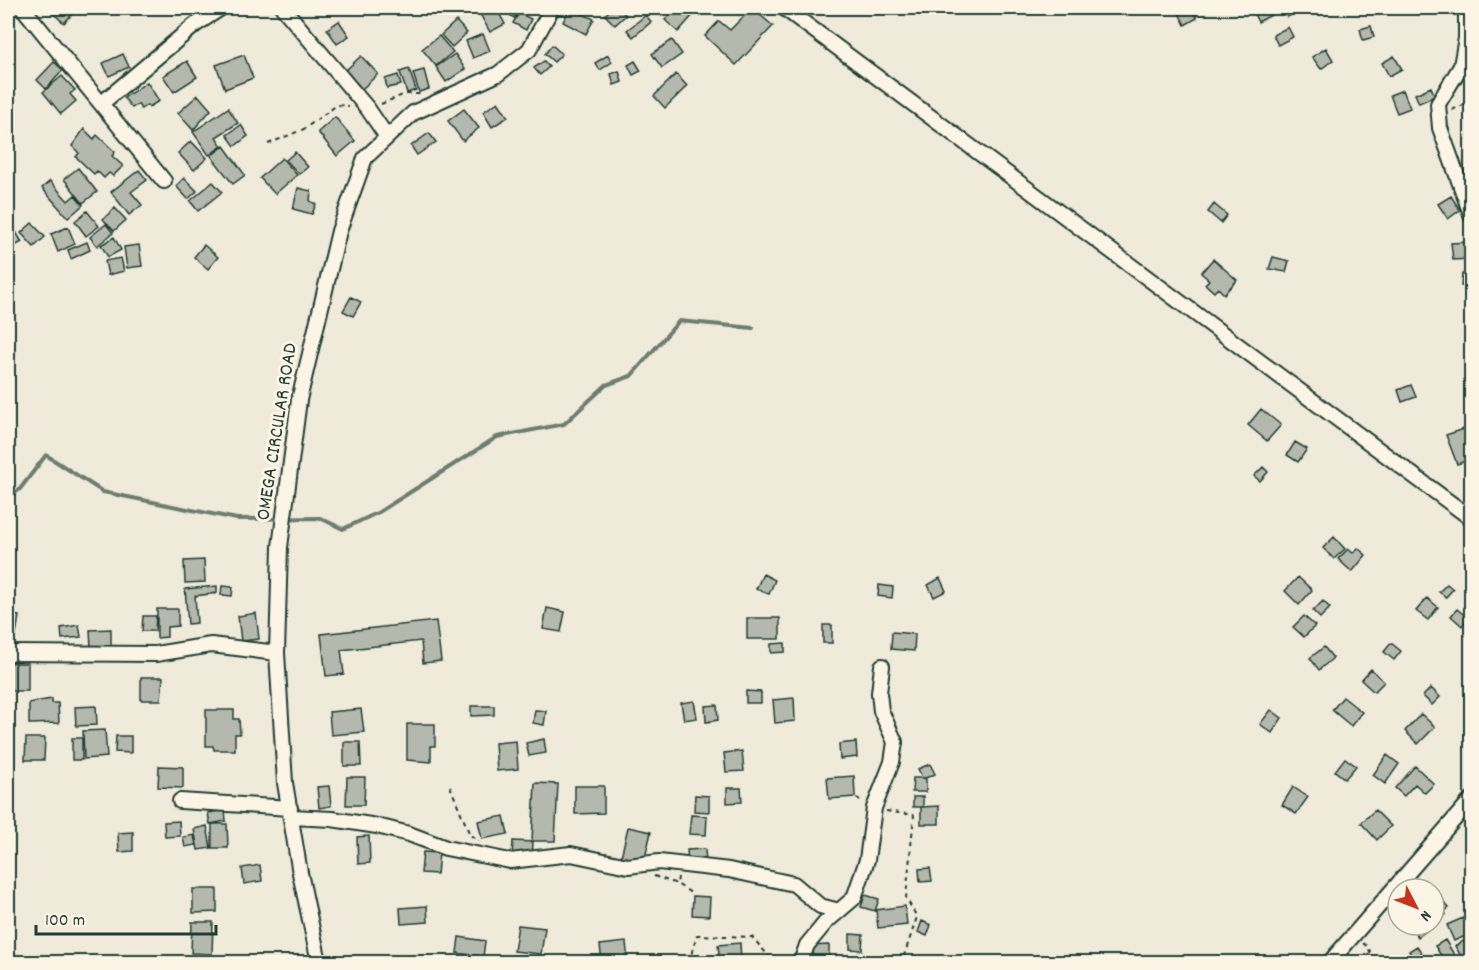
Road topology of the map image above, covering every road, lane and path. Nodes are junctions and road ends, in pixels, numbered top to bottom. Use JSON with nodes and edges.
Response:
{"nodes":[{"id":1,"x":23,"y":8,"type":"edge"},
{"id":2,"x":221,"y":8,"type":"edge"},
{"id":3,"x":284,"y":8,"type":"edge"},
{"id":4,"x":552,"y":8,"type":"edge"},
{"id":5,"x":784,"y":8,"type":"edge"},
{"id":6,"x":1466,"y":8,"type":"edge"},
{"id":7,"x":1472,"y":101,"type":"edge"},
{"id":8,"x":102,"y":103,"type":"junction"},
{"id":9,"x":1439,"y":116,"type":"junction"},
{"id":10,"x":387,"y":137,"type":"junction"},
{"id":11,"x":164,"y":181,"type":"dead end"},
{"id":12,"x":1472,"y":217,"type":"edge"},
{"id":13,"x":1472,"y":519,"type":"edge"},
{"id":14,"x":277,"y":652,"type":"junction"},
{"id":15,"x":8,"y":653,"type":"edge"},
{"id":16,"x":882,"y":666,"type":"dead end"},
{"id":17,"x":450,"y":786,"type":"dead end"},
{"id":18,"x":1472,"y":799,"type":"edge"},
{"id":19,"x":180,"y":801,"type":"dead end"},
{"id":20,"x":291,"y":813,"type":"junction"},
{"id":21,"x":914,"y":815,"type":"dead end"},
{"id":22,"x":486,"y":845,"type":"dead end"},
{"id":23,"x":681,"y":866,"type":"junction"},
{"id":24,"x":691,"y":893,"type":"dead end"},
{"id":25,"x":839,"y":911,"type":"junction"},
{"id":26,"x":1354,"y":935,"type":"junction"},
{"id":27,"x":319,"y":963,"type":"edge"},
{"id":28,"x":689,"y":963,"type":"edge"},
{"id":29,"x":774,"y":963,"type":"edge"},
{"id":30,"x":801,"y":963,"type":"edge"},
{"id":31,"x":902,"y":963,"type":"edge"},
{"id":32,"x":1330,"y":963,"type":"edge"},
{"id":33,"x":1372,"y":963,"type":"edge"}],
"edges":[{"from":1,"to":8,"type":"street"},
{"from":2,"to":8,"type":"street"},
{"from":3,"to":10,"type":"street"},
{"from":4,"to":10,"type":"street","name":"OMEGA CIRCULAR ROAD"},
{"from":5,"to":13,"type":"street"},
{"from":6,"to":9,"type":"street"},
{"from":7,"to":9,"type":"path"},
{"from":8,"to":11,"type":"street"},
{"from":9,"to":12,"type":"street"},
{"from":10,"to":14,"type":"street","name":"OMEGA CIRCULAR ROAD"},
{"from":14,"to":15,"type":"street"},
{"from":14,"to":20,"type":"street","name":"OMEGA CIRCULAR ROAD"},
{"from":16,"to":25,"type":"street"},
{"from":17,"to":22,"type":"path"},
{"from":18,"to":26,"type":"street"},
{"from":19,"to":20,"type":"street"},
{"from":20,"to":23,"type":"street"},
{"from":20,"to":27,"type":"street","name":"OMEGA CIRCULAR ROAD"},
{"from":21,"to":31,"type":"path"},
{"from":23,"to":24,"type":"path"},
{"from":23,"to":25,"type":"street"},
{"from":25,"to":30,"type":"street"},
{"from":26,"to":32,"type":"street"},
{"from":26,"to":33,"type":"path"},
{"from":28,"to":29,"type":"path"}]}
